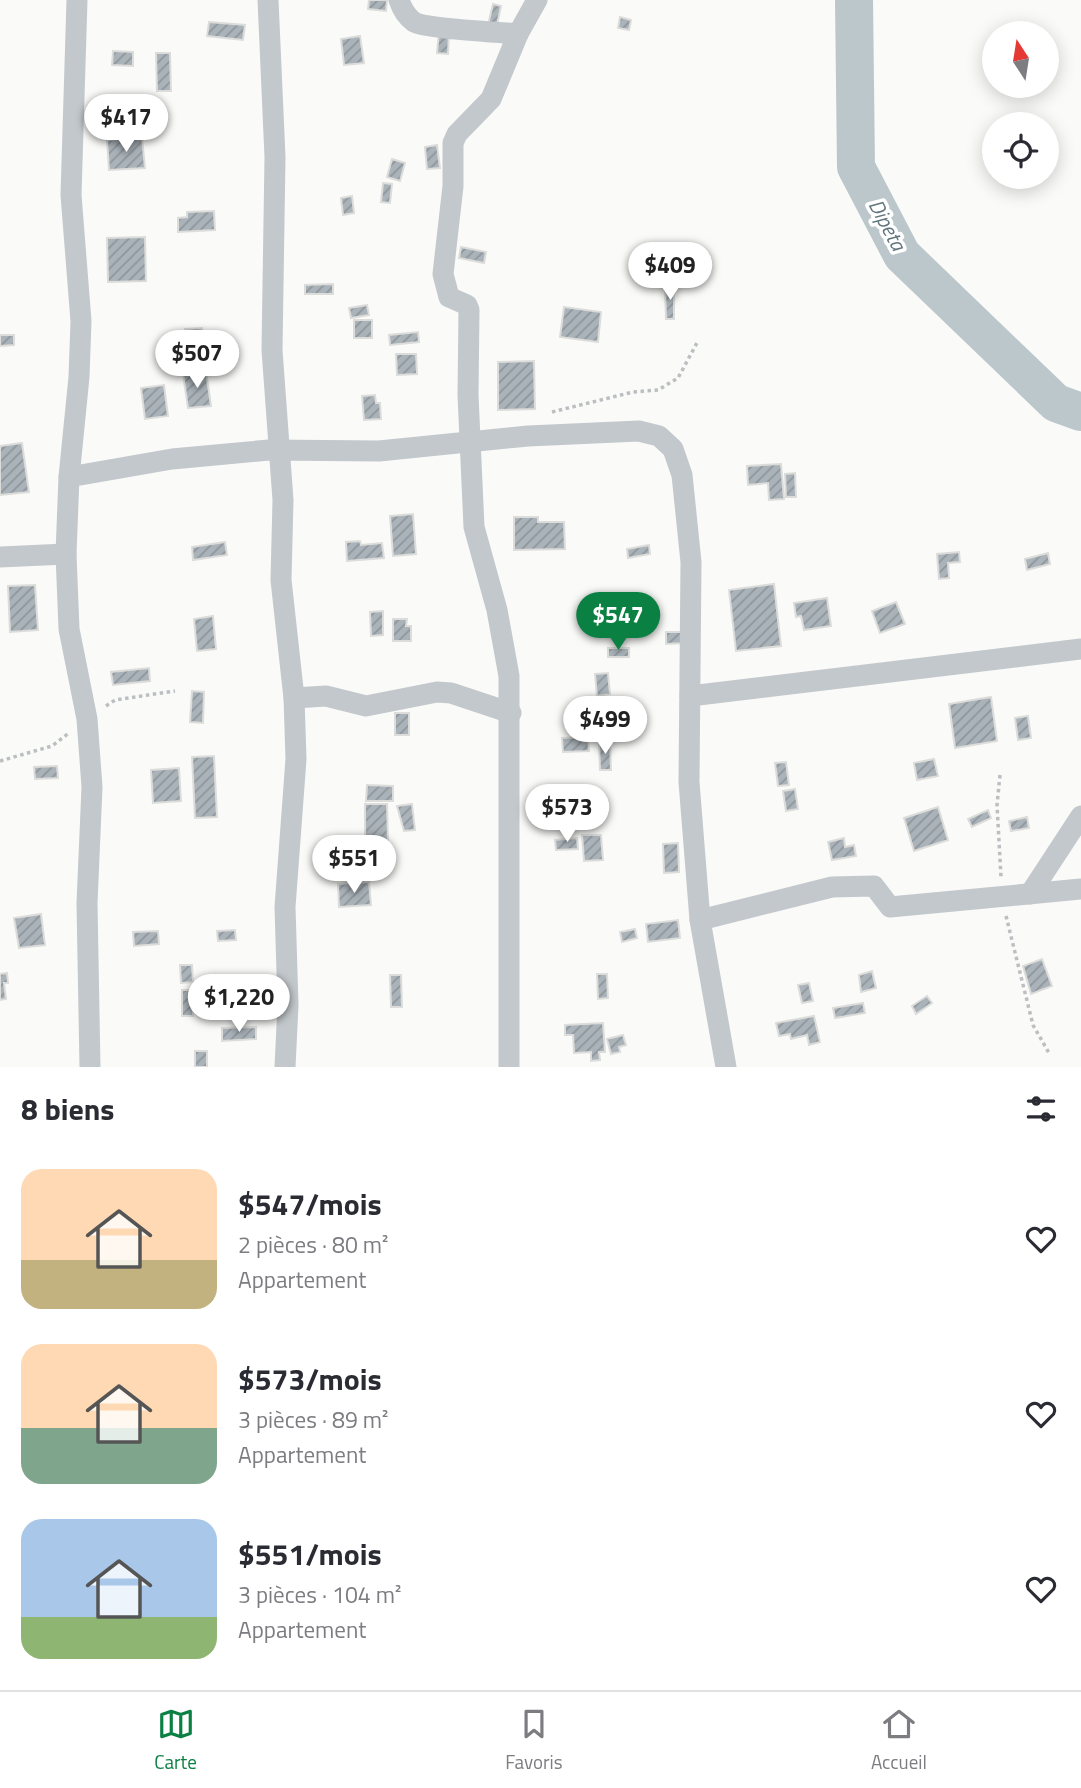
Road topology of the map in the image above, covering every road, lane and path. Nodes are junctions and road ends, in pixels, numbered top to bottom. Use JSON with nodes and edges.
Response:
{"nodes":[{"id":1,"x":77,"y":0,"type":"edge"},
{"id":2,"x":268,"y":0,"type":"edge"},
{"id":3,"x":399,"y":0,"type":"edge"},
{"id":4,"x":537,"y":0,"type":"edge"},
{"id":5,"x":518,"y":34,"type":"junction"},
{"id":6,"x":698,"y":341,"type":"dead end"},
{"id":7,"x":541,"y":415,"type":"dead end"},
{"id":8,"x":471,"y":441,"type":"junction"},
{"id":9,"x":279,"y":450,"type":"junction"},
{"id":10,"x":69,"y":477,"type":"junction"},
{"id":11,"x":66,"y":554,"type":"junction"},
{"id":12,"x":0,"y":557,"type":"edge"},
{"id":13,"x":1081,"y":649,"type":"edge"},
{"id":14,"x":690,"y":696,"type":"junction"},
{"id":15,"x":294,"y":698,"type":"junction"},
{"id":16,"x":511,"y":713,"type":"junction"},
{"id":17,"x":1081,"y":816,"type":"edge"},
{"id":18,"x":1081,"y":889,"type":"edge"},
{"id":19,"x":1030,"y":894,"type":"junction"},
{"id":20,"x":700,"y":920,"type":"junction"},
{"id":21,"x":90,"y":1067,"type":"edge"},
{"id":22,"x":285,"y":1067,"type":"edge"},
{"id":23,"x":509,"y":1067,"type":"edge"},
{"id":24,"x":726,"y":1067,"type":"edge"}],
"edges":[{"from":1,"to":10,"type":"street"},
{"from":2,"to":9,"type":"street"},
{"from":3,"to":5,"type":"street"},
{"from":4,"to":5,"type":"street"},
{"from":5,"to":8,"type":"street"},
{"from":6,"to":7,"type":"path"},
{"from":8,"to":9,"type":"street"},
{"from":8,"to":14,"type":"street"},
{"from":8,"to":16,"type":"street"},
{"from":9,"to":10,"type":"street"},
{"from":9,"to":15,"type":"street"},
{"from":10,"to":11,"type":"street"},
{"from":11,"to":12,"type":"street"},
{"from":11,"to":21,"type":"street"},
{"from":13,"to":14,"type":"street"},
{"from":14,"to":20,"type":"street"},
{"from":15,"to":16,"type":"street"},
{"from":15,"to":22,"type":"street"},
{"from":16,"to":23,"type":"street"},
{"from":17,"to":19,"type":"street"},
{"from":18,"to":19,"type":"street"},
{"from":19,"to":20,"type":"street"},
{"from":20,"to":24,"type":"street"}]}
